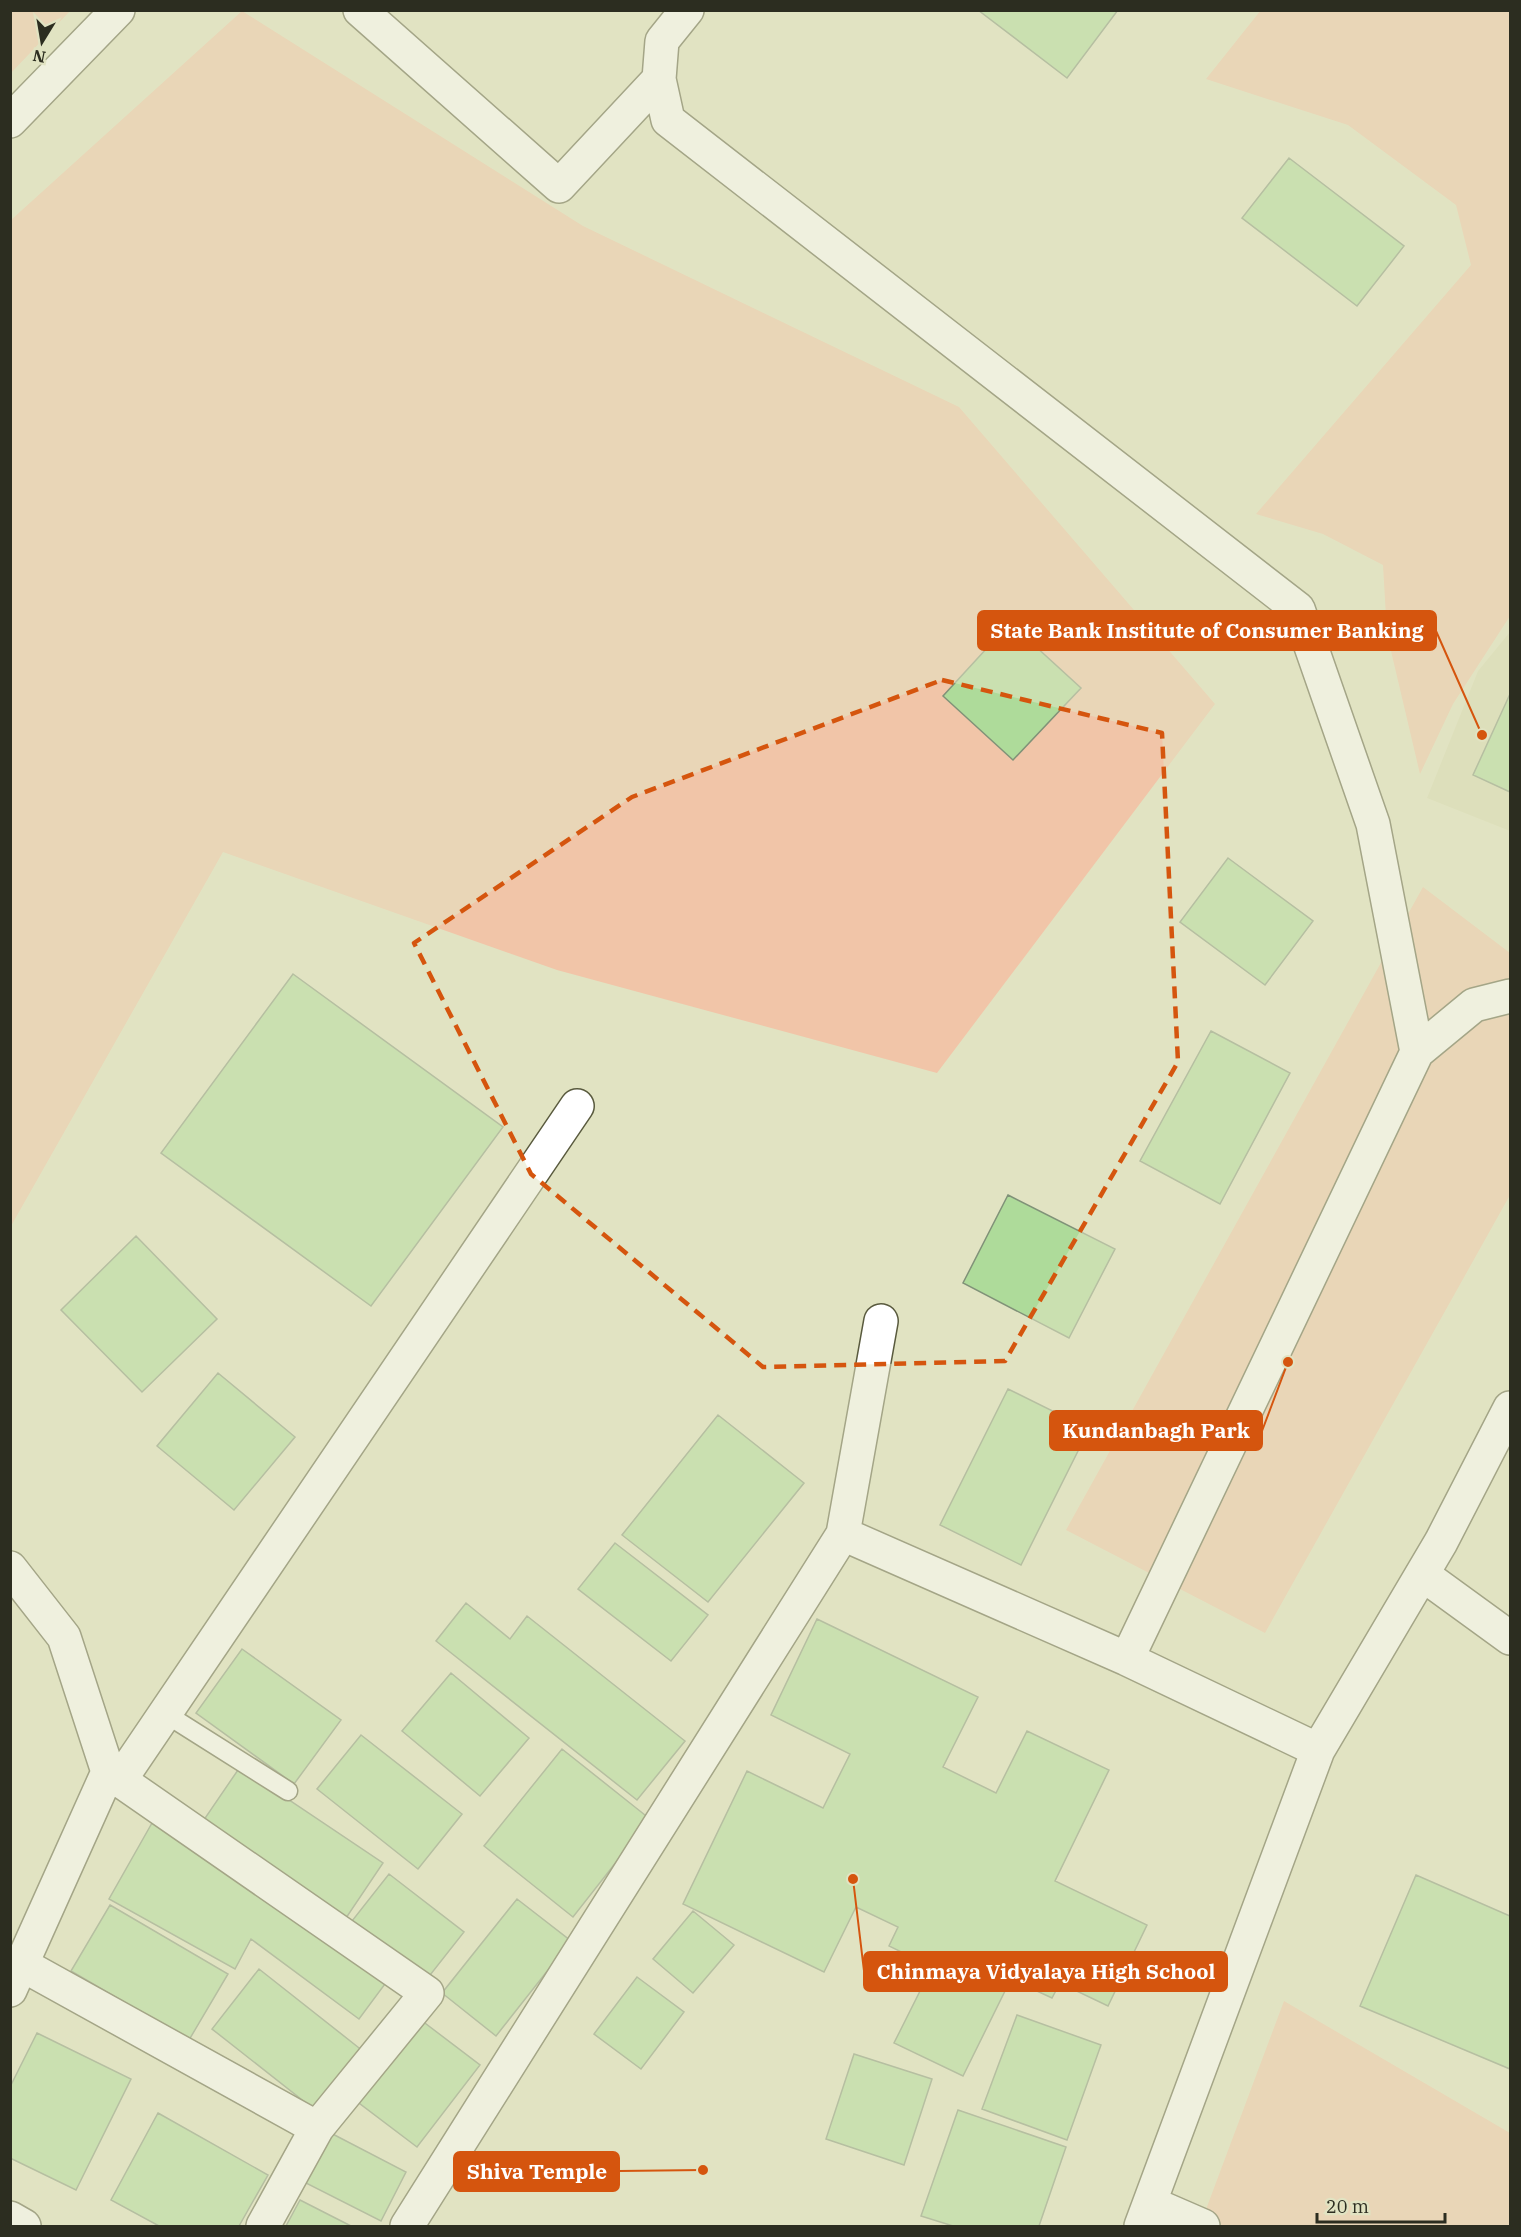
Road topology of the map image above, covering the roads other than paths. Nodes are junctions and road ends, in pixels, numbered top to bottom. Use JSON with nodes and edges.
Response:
{"nodes":[{"id":1,"x":118,"y":10,"type":"edge"},
{"id":2,"x":360,"y":10,"type":"edge"},
{"id":3,"x":687,"y":10,"type":"edge"},
{"id":4,"x":659,"y":79,"type":"junction"},
{"id":5,"x":10,"y":121,"type":"edge"},
{"id":6,"x":1510,"y":996,"type":"edge"},
{"id":7,"x":1417,"y":1052,"type":"junction"},
{"id":8,"x":578,"y":1106,"type":"dead end"},
{"id":9,"x":881,"y":1321,"type":"dead end"},
{"id":10,"x":1510,"y":1408,"type":"edge"},
{"id":11,"x":843,"y":1534,"type":"junction"},
{"id":12,"x":10,"y":1568,"type":"edge"},
{"id":13,"x":1422,"y":1574,"type":"junction"},
{"id":14,"x":1510,"y":1638,"type":"edge"},
{"id":15,"x":1127,"y":1659,"type":"junction"},
{"id":16,"x":166,"y":1714,"type":"junction"},
{"id":17,"x":1318,"y":1750,"type":"junction"},
{"id":18,"x":114,"y":1776,"type":"junction"},
{"id":19,"x":288,"y":1791,"type":"dead end"},
{"id":20,"x":16,"y":1977,"type":"edge"},
{"id":21,"x":317,"y":2128,"type":"junction"},
{"id":22,"x":1146,"y":2215,"type":"edge"},
{"id":23,"x":10,"y":2218,"type":"edge"},
{"id":24,"x":24,"y":2226,"type":"edge"},
{"id":25,"x":263,"y":2226,"type":"edge"},
{"id":26,"x":407,"y":2226,"type":"edge"},
{"id":27,"x":1203,"y":2226,"type":"edge"}],
"edges":[{"from":1,"to":5,"type":"street"},
{"from":2,"to":4,"type":"street"},
{"from":3,"to":4,"type":"street"},
{"from":4,"to":7,"type":"street"},
{"from":6,"to":7,"type":"street"},
{"from":7,"to":15,"type":"street"},
{"from":8,"to":16,"type":"street"},
{"from":9,"to":11,"type":"street"},
{"from":10,"to":13,"type":"street"},
{"from":11,"to":15,"type":"street"},
{"from":11,"to":26,"type":"street"},
{"from":12,"to":18,"type":"street"},
{"from":13,"to":14,"type":"street"},
{"from":13,"to":17,"type":"street"},
{"from":15,"to":17,"type":"street"},
{"from":16,"to":18,"type":"street"},
{"from":16,"to":19,"type":"lane"},
{"from":17,"to":22,"type":"street"},
{"from":18,"to":20,"type":"street"},
{"from":18,"to":21,"type":"street"},
{"from":20,"to":21,"type":"street"},
{"from":21,"to":25,"type":"street"},
{"from":22,"to":27,"type":"street"},
{"from":23,"to":24,"type":"street"}]}
